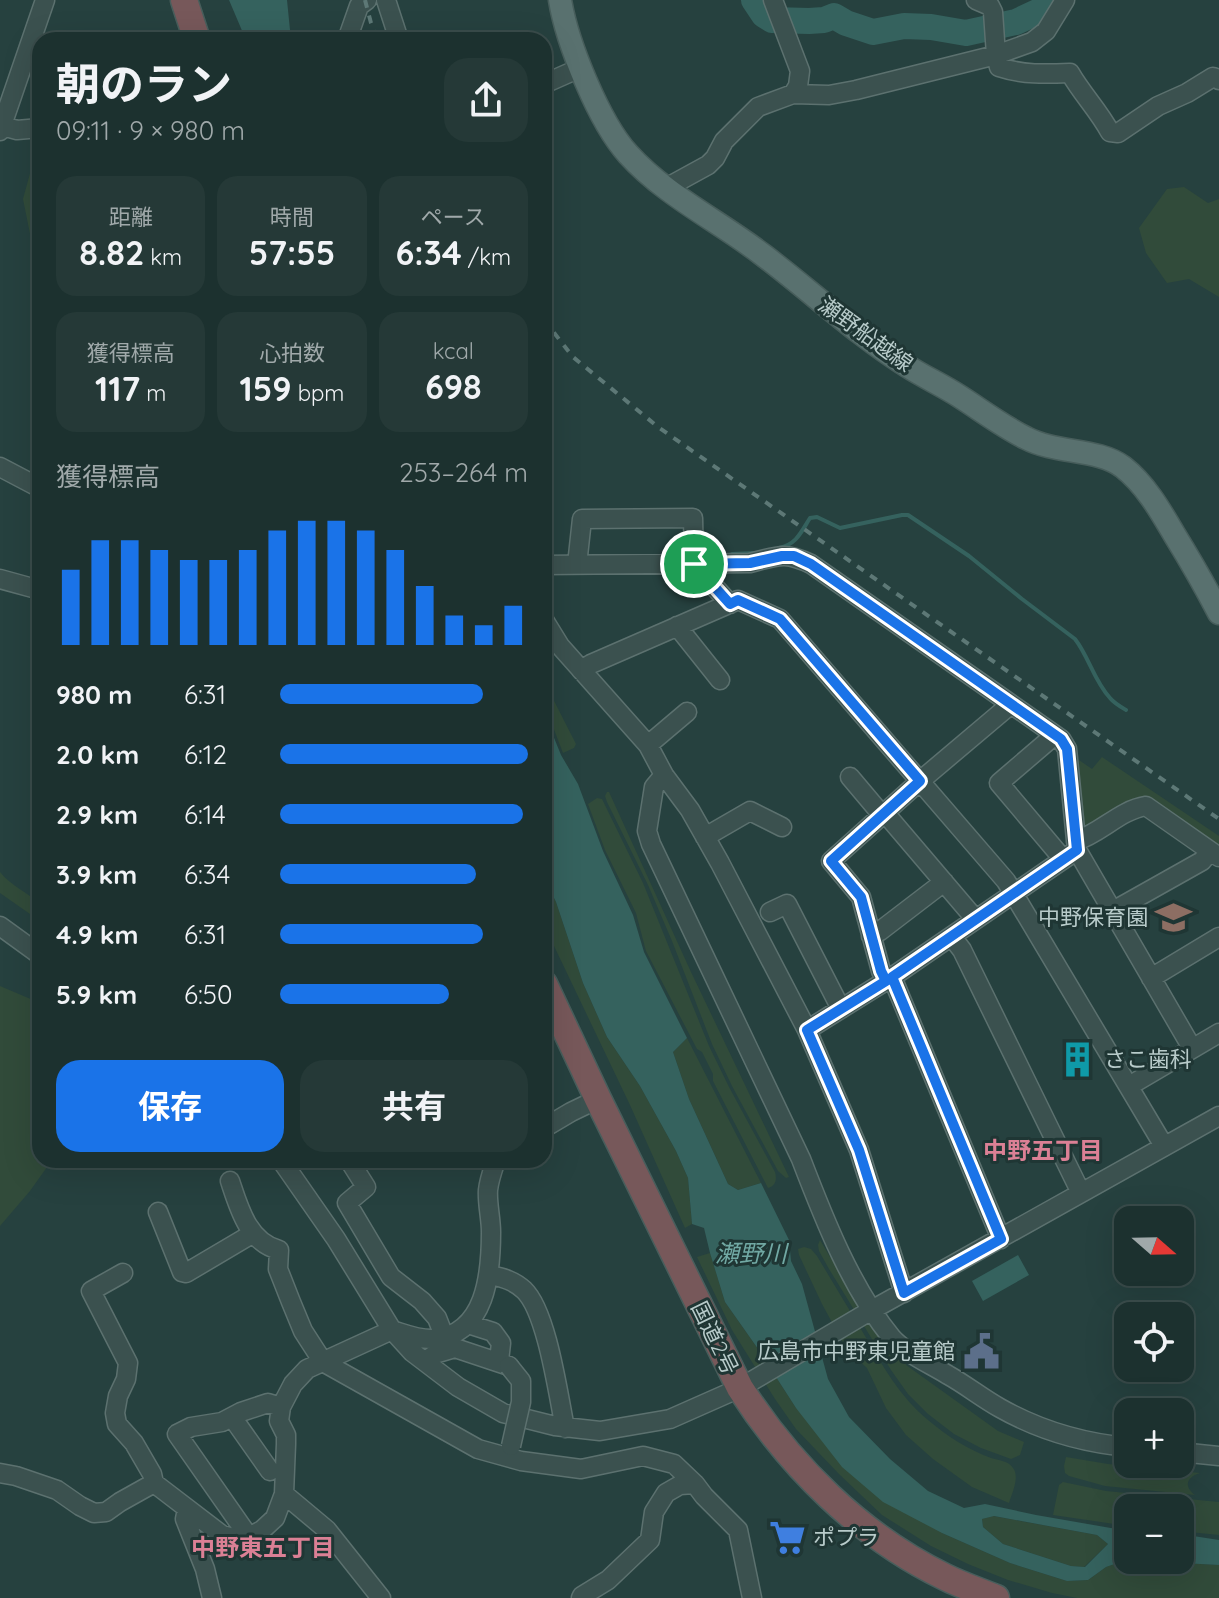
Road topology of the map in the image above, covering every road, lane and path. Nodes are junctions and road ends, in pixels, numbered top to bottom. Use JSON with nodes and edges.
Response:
{"nodes":[{"id":1,"x":45,"y":0,"type":"edge"},
{"id":2,"x":184,"y":0,"type":"edge"},
{"id":3,"x":367,"y":0,"type":"edge"},
{"id":4,"x":386,"y":0,"type":"edge"},
{"id":5,"x":560,"y":0,"type":"edge"},
{"id":6,"x":773,"y":0,"type":"edge"},
{"id":7,"x":976,"y":0,"type":"edge"},
{"id":8,"x":1065,"y":0,"type":"edge"},
{"id":9,"x":34,"y":32,"type":"edge"},
{"id":10,"x":194,"y":32,"type":"edge"},
{"id":11,"x":350,"y":32,"type":"edge"},
{"id":12,"x":396,"y":32,"type":"edge"},
{"id":13,"x":32,"y":38,"type":"edge"},
{"id":14,"x":996,"y":55,"type":"junction"},
{"id":15,"x":580,"y":68,"type":"junction"},
{"id":16,"x":552,"y":80,"type":"edge"},
{"id":17,"x":1219,"y":80,"type":"edge"},
{"id":18,"x":793,"y":94,"type":"junction"},
{"id":19,"x":1,"y":128,"type":"edge"},
{"id":20,"x":32,"y":129,"type":"edge"},
{"id":21,"x":666,"y":188,"type":"junction"},
{"id":22,"x":0,"y":467,"type":"edge"},
{"id":23,"x":32,"y":484,"type":"edge"},
{"id":24,"x":694,"y":556,"type":"junction"},
{"id":25,"x":578,"y":557,"type":"junction"},
{"id":26,"x":552,"y":563,"type":"edge"},
{"id":27,"x":0,"y":579,"type":"edge"},
{"id":28,"x":32,"y":588,"type":"edge"},
{"id":29,"x":730,"y":604,"type":"junction"},
{"id":30,"x":1219,"y":613,"type":"edge"},
{"id":31,"x":677,"y":626,"type":"junction"},
{"id":32,"x":552,"y":633,"type":"edge"},
{"id":33,"x":581,"y":670,"type":"junction"},
{"id":34,"x":720,"y":680,"type":"dead end"},
{"id":35,"x":1010,"y":705,"type":"junction"},
{"id":36,"x":687,"y":712,"type":"dead end"},
{"id":37,"x":1055,"y":735,"type":"junction"},
{"id":38,"x":648,"y":745,"type":"junction"},
{"id":39,"x":664,"y":775,"type":"junction"},
{"id":40,"x":850,"y":777,"type":"dead end"},
{"id":41,"x":920,"y":781,"type":"junction"},
{"id":42,"x":884,"y":814,"type":"junction"},
{"id":43,"x":782,"y":827,"type":"dead end"},
{"id":44,"x":705,"y":837,"type":"junction"},
{"id":45,"x":1072,"y":850,"type":"junction"},
{"id":46,"x":1215,"y":854,"type":"edge"},
{"id":47,"x":944,"y":882,"type":"junction"},
{"id":48,"x":1014,"y":892,"type":"junction"},
{"id":49,"x":1113,"y":911,"type":"junction"},
{"id":50,"x":770,"y":912,"type":"dead end"},
{"id":51,"x":975,"y":920,"type":"junction"},
{"id":52,"x":0,"y":926,"type":"edge"},
{"id":53,"x":871,"y":936,"type":"junction"},
{"id":54,"x":952,"y":937,"type":"junction"},
{"id":55,"x":1219,"y":937,"type":"edge"},
{"id":56,"x":32,"y":949,"type":"edge"},
{"id":57,"x":1151,"y":978,"type":"junction"},
{"id":58,"x":889,"y":979,"type":"junction"},
{"id":59,"x":552,"y":1001,"type":"edge"},
{"id":60,"x":841,"y":1009,"type":"junction"},
{"id":61,"x":807,"y":1030,"type":"junction"},
{"id":62,"x":1219,"y":1033,"type":"edge"},
{"id":63,"x":1192,"y":1048,"type":"junction"},
{"id":64,"x":1129,"y":1086,"type":"junction"},
{"id":65,"x":598,"y":1099,"type":"junction"},
{"id":66,"x":1219,"y":1116,"type":"edge"},
{"id":67,"x":552,"y":1123,"type":"edge"},
{"id":68,"x":1164,"y":1146,"type":"junction"},
{"id":69,"x":287,"y":1168,"type":"edge"},
{"id":70,"x":354,"y":1168,"type":"edge"},
{"id":71,"x":494,"y":1168,"type":"edge"},
{"id":72,"x":230,"y":1181,"type":"dead end"},
{"id":73,"x":1081,"y":1193,"type":"junction"},
{"id":74,"x":158,"y":1212,"type":"dead end"},
{"id":75,"x":252,"y":1234,"type":"junction"},
{"id":76,"x":1001,"y":1239,"type":"junction"},
{"id":77,"x":123,"y":1273,"type":"dead end"},
{"id":78,"x":490,"y":1275,"type":"junction"},
{"id":79,"x":904,"y":1293,"type":"junction"},
{"id":80,"x":871,"y":1311,"type":"junction"},
{"id":81,"x":468,"y":1324,"type":"junction"},
{"id":82,"x":392,"y":1330,"type":"junction"},
{"id":83,"x":444,"y":1336,"type":"junction"},
{"id":84,"x":323,"y":1362,"type":"junction"},
{"id":85,"x":425,"y":1362,"type":"junction"},
{"id":86,"x":504,"y":1363,"type":"junction"},
{"id":87,"x":748,"y":1382,"type":"junction"},
{"id":88,"x":281,"y":1407,"type":"junction"},
{"id":89,"x":232,"y":1417,"type":"junction"},
{"id":90,"x":565,"y":1428,"type":"junction"},
{"id":91,"x":1114,"y":1444,"type":"edge"},
{"id":92,"x":510,"y":1452,"type":"junction"},
{"id":93,"x":1194,"y":1453,"type":"edge"},
{"id":94,"x":1219,"y":1456,"type":"edge"},
{"id":95,"x":270,"y":1471,"type":"dead end"},
{"id":96,"x":0,"y":1473,"type":"edge"},
{"id":97,"x":154,"y":1483,"type":"junction"},
{"id":98,"x":695,"y":1484,"type":"junction"},
{"id":99,"x":284,"y":1494,"type":"junction"},
{"id":100,"x":187,"y":1509,"type":"junction"},
{"id":101,"x":249,"y":1537,"type":"junction"},
{"id":102,"x":212,"y":1598,"type":"edge"},
{"id":103,"x":381,"y":1598,"type":"edge"},
{"id":104,"x":581,"y":1598,"type":"edge"},
{"id":105,"x":752,"y":1598,"type":"edge"},
{"id":106,"x":996,"y":1598,"type":"edge"}],
"edges":[{"from":1,"to":9,"type":"street"},
{"from":2,"to":10,"type":"highway"},
{"from":3,"to":11,"type":"street"},
{"from":4,"to":12,"type":"street"},
{"from":5,"to":15,"type":"main road","name":"瀬野船越線"},
{"from":6,"to":18,"type":"street"},
{"from":7,"to":14,"type":"street"},
{"from":8,"to":14,"type":"street"},
{"from":13,"to":19,"type":"street"},
{"from":14,"to":17,"type":"street"},
{"from":14,"to":18,"type":"street"},
{"from":15,"to":16,"type":"street"},
{"from":15,"to":21,"type":"main road","name":"瀬野船越線"},
{"from":18,"to":21,"type":"street"},
{"from":19,"to":20,"type":"street"},
{"from":21,"to":30,"type":"main road","name":"瀬野船越線"},
{"from":22,"to":23,"type":"street"},
{"from":24,"to":25,"type":"street"},
{"from":24,"to":25,"type":"street"},
{"from":24,"to":29,"type":"street"},
{"from":24,"to":35,"type":"street"},
{"from":25,"to":26,"type":"street"},
{"from":27,"to":28,"type":"street"},
{"from":29,"to":31,"type":"street"},
{"from":29,"to":41,"type":"street"},
{"from":31,"to":33,"type":"street"},
{"from":31,"to":34,"type":"street"},
{"from":32,"to":33,"type":"street"},
{"from":33,"to":38,"type":"street"},
{"from":35,"to":37,"type":"street"},
{"from":35,"to":41,"type":"street"},
{"from":36,"to":38,"type":"street"},
{"from":37,"to":45,"type":"street"},
{"from":37,"to":45,"type":"street"},
{"from":38,"to":39,"type":"street"},
{"from":39,"to":44,"type":"street"},
{"from":39,"to":80,"type":"street"},
{"from":40,"to":42,"type":"street"},
{"from":41,"to":42,"type":"street"},
{"from":41,"to":48,"type":"street"},
{"from":42,"to":47,"type":"street"},
{"from":42,"to":53,"type":"street"},
{"from":43,"to":44,"type":"street"},
{"from":44,"to":61,"type":"street"},
{"from":45,"to":46,"type":"street"},
{"from":45,"to":48,"type":"street"},
{"from":45,"to":49,"type":"street"},
{"from":46,"to":49,"type":"street"},
{"from":47,"to":51,"type":"street"},
{"from":47,"to":53,"type":"street"},
{"from":48,"to":51,"type":"street"},
{"from":48,"to":64,"type":"street"},
{"from":49,"to":57,"type":"street"},
{"from":50,"to":60,"type":"street"},
{"from":51,"to":54,"type":"street"},
{"from":52,"to":56,"type":"street"},
{"from":53,"to":58,"type":"street"},
{"from":54,"to":58,"type":"street"},
{"from":54,"to":73,"type":"street"},
{"from":55,"to":57,"type":"street"},
{"from":57,"to":63,"type":"street"},
{"from":58,"to":60,"type":"street"},
{"from":58,"to":76,"type":"street"},
{"from":59,"to":65,"type":"highway","name":"国道2号"},
{"from":60,"to":61,"type":"street"},
{"from":61,"to":79,"type":"street"},
{"from":62,"to":63,"type":"street"},
{"from":63,"to":64,"type":"street"},
{"from":64,"to":68,"type":"street"},
{"from":65,"to":67,"type":"street"},
{"from":65,"to":87,"type":"highway","name":"国道2号"},
{"from":66,"to":68,"type":"street"},
{"from":68,"to":73,"type":"street"},
{"from":69,"to":82,"type":"street"},
{"from":70,"to":83,"type":"street"},
{"from":71,"to":78,"type":"street"},
{"from":72,"to":75,"type":"street"},
{"from":73,"to":76,"type":"street"},
{"from":74,"to":75,"type":"street"},
{"from":75,"to":84,"type":"street"},
{"from":76,"to":79,"type":"street"},
{"from":77,"to":97,"type":"street"},
{"from":78,"to":81,"type":"street"},
{"from":78,"to":90,"type":"street"},
{"from":79,"to":80,"type":"street"},
{"from":80,"to":87,"type":"street"},
{"from":80,"to":91,"type":"street"},
{"from":81,"to":83,"type":"street"},
{"from":81,"to":86,"type":"street"},
{"from":82,"to":83,"type":"street"},
{"from":82,"to":84,"type":"street"},
{"from":82,"to":85,"type":"street"},
{"from":84,"to":88,"type":"street"},
{"from":84,"to":92,"type":"street"},
{"from":85,"to":86,"type":"street"},
{"from":85,"to":90,"type":"street"},
{"from":86,"to":92,"type":"street","bridge":true},
{"from":87,"to":90,"type":"street"},
{"from":87,"to":106,"type":"highway","name":"国道2号"},
{"from":88,"to":89,"type":"street"},
{"from":88,"to":99,"type":"street"},
{"from":89,"to":95,"type":"street"},
{"from":89,"to":101,"type":"street"},
{"from":92,"to":98,"type":"street"},
{"from":93,"to":94,"type":"street"},
{"from":96,"to":97,"type":"street"},
{"from":97,"to":100,"type":"street"},
{"from":98,"to":104,"type":"street"},
{"from":98,"to":105,"type":"street"},
{"from":99,"to":101,"type":"street"},
{"from":99,"to":103,"type":"street"},
{"from":100,"to":101,"type":"street"},
{"from":100,"to":102,"type":"street"}]}
